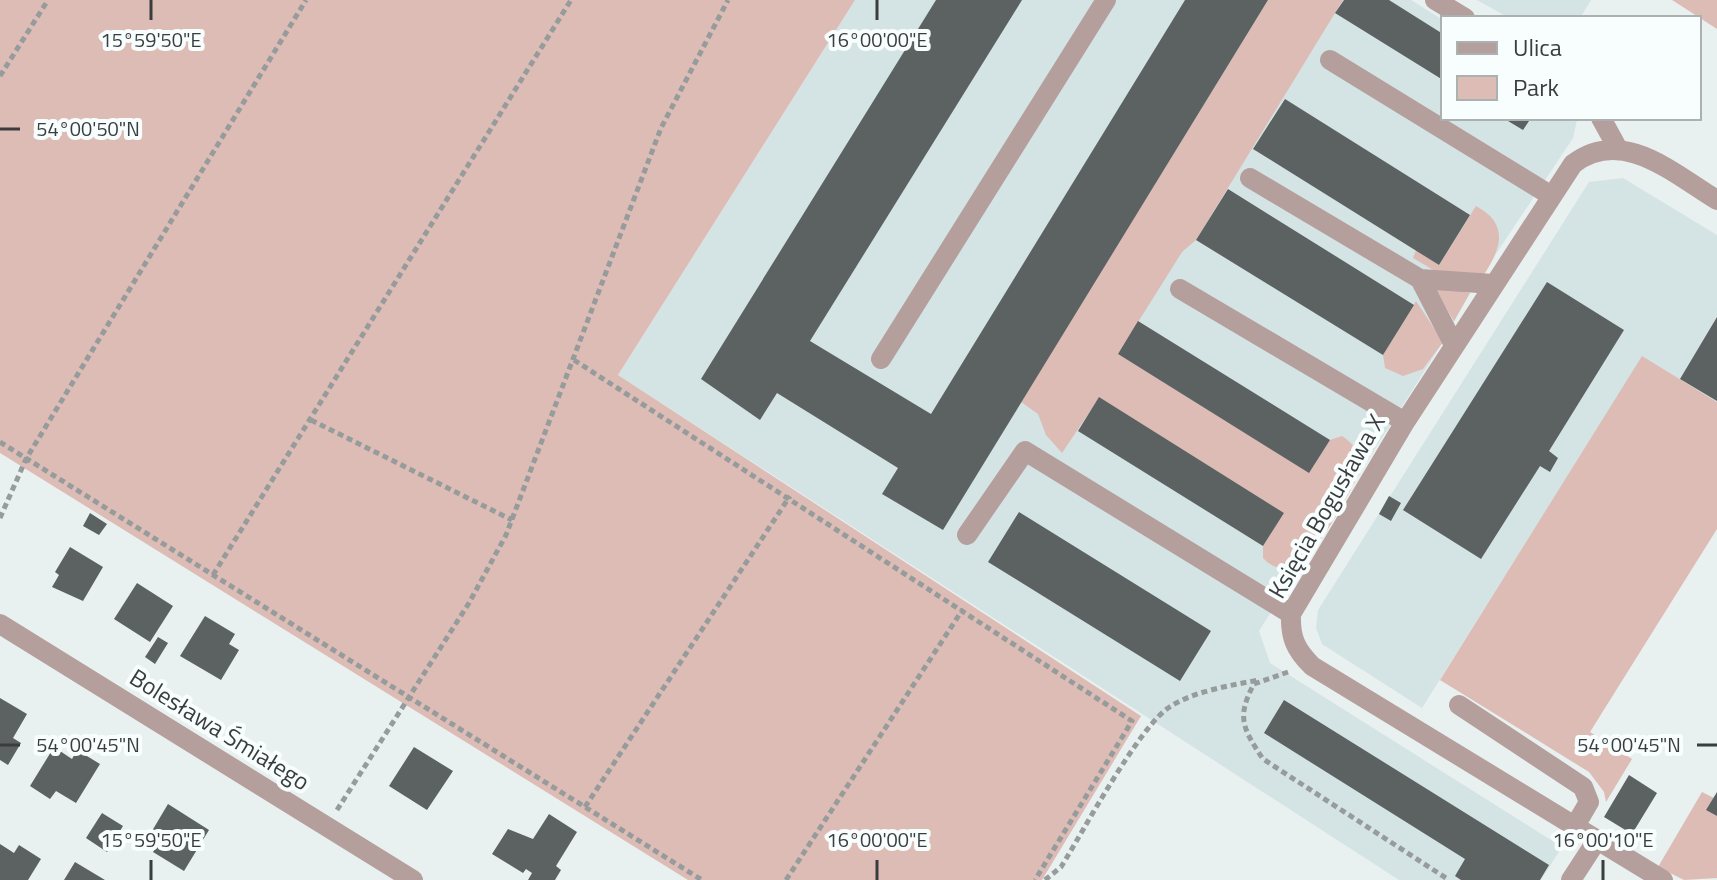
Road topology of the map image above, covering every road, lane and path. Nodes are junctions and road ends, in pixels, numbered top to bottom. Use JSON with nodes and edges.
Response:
{"nodes":[{"id":1,"x":48,"y":0,"type":"edge"},
{"id":2,"x":306,"y":0,"type":"edge"},
{"id":3,"x":571,"y":0,"type":"edge"},
{"id":4,"x":728,"y":0,"type":"edge"},
{"id":5,"x":1106,"y":0,"type":"edge"},
{"id":6,"x":1435,"y":0,"type":"edge"},
{"id":7,"x":1462,"y":16,"type":"edge"},
{"id":8,"x":1330,"y":60,"type":"dead end"},
{"id":9,"x":0,"y":76,"type":"edge"},
{"id":10,"x":1602,"y":120,"type":"edge"},
{"id":11,"x":1618,"y":149,"type":"junction"},
{"id":12,"x":1250,"y":178,"type":"dead end"},
{"id":13,"x":1550,"y":195,"type":"junction"},
{"id":14,"x":1717,"y":200,"type":"edge"},
{"id":15,"x":1420,"y":279,"type":"junction"},
{"id":16,"x":1493,"y":284,"type":"junction"},
{"id":17,"x":1180,"y":289,"type":"dead end"},
{"id":18,"x":1454,"y":345,"type":"junction"},
{"id":19,"x":881,"y":359,"type":"dead end"},
{"id":20,"x":574,"y":360,"type":"junction"},
{"id":21,"x":311,"y":420,"type":"junction"},
{"id":22,"x":1405,"y":422,"type":"junction"},
{"id":23,"x":0,"y":442,"type":"edge"},
{"id":24,"x":26,"y":459,"type":"junction"},
{"id":25,"x":790,"y":496,"type":"junction"},
{"id":26,"x":0,"y":518,"type":"edge"},
{"id":27,"x":512,"y":520,"type":"junction"},
{"id":28,"x":967,"y":535,"type":"dead end"},
{"id":29,"x":213,"y":575,"type":"junction"},
{"id":30,"x":963,"y":609,"type":"junction"},
{"id":31,"x":1291,"y":614,"type":"junction"},
{"id":32,"x":0,"y":624,"type":"edge"},
{"id":33,"x":1312,"y":666,"type":"junction"},
{"id":34,"x":1268,"y":678,"type":"junction"},
{"id":35,"x":409,"y":698,"type":"junction"},
{"id":36,"x":1459,"y":705,"type":"dead end"},
{"id":37,"x":585,"y":807,"type":"junction"},
{"id":38,"x":327,"y":826,"type":"junction"},
{"id":39,"x":1575,"y":826,"type":"junction"},
{"id":40,"x":1597,"y":840,"type":"junction"},
{"id":41,"x":413,"y":880,"type":"edge"},
{"id":42,"x":702,"y":880,"type":"edge"},
{"id":43,"x":786,"y":880,"type":"edge"},
{"id":44,"x":1035,"y":880,"type":"edge"},
{"id":45,"x":1045,"y":880,"type":"edge"},
{"id":46,"x":1449,"y":880,"type":"edge"},
{"id":47,"x":1571,"y":880,"type":"edge"},
{"id":48,"x":1663,"y":880,"type":"edge"}],
"edges":[{"from":1,"to":9,"type":"path"},
{"from":2,"to":24,"type":"path"},
{"from":3,"to":21,"type":"path"},
{"from":4,"to":20,"type":"path"},
{"from":5,"to":19,"type":"street"},
{"from":6,"to":7,"type":"street"},
{"from":8,"to":13,"type":"street"},
{"from":10,"to":11,"type":"street"},
{"from":11,"to":13,"type":"street","name":"Księcia Bogusława X"},
{"from":11,"to":14,"type":"street"},
{"from":12,"to":15,"type":"street"},
{"from":13,"to":16,"type":"street","name":"Księcia Bogusława X"},
{"from":15,"to":16,"type":"street"},
{"from":15,"to":18,"type":"street"},
{"from":16,"to":18,"type":"street","name":"Księcia Bogusława X"},
{"from":17,"to":22,"type":"street"},
{"from":18,"to":22,"type":"street","name":"Księcia Bogusława X"},
{"from":20,"to":25,"type":"path"},
{"from":20,"to":27,"type":"path"},
{"from":21,"to":27,"type":"path"},
{"from":21,"to":29,"type":"path"},
{"from":22,"to":31,"type":"street","name":"Księcia Bogusława X"},
{"from":23,"to":24,"type":"path"},
{"from":24,"to":26,"type":"path"},
{"from":24,"to":29,"type":"path"},
{"from":25,"to":30,"type":"path"},
{"from":25,"to":37,"type":"path"},
{"from":27,"to":35,"type":"path"},
{"from":28,"to":31,"type":"street"},
{"from":29,"to":35,"type":"path"},
{"from":30,"to":43,"type":"path"},
{"from":30,"to":44,"type":"path"},
{"from":31,"to":33,"type":"street","name":"Księcia Bogusława X"},
{"from":32,"to":38,"type":"street","name":"Bolesława Śmiałego"},
{"from":33,"to":34,"type":"path"},
{"from":33,"to":39,"type":"street","name":"Księcia Bogusława X"},
{"from":34,"to":45,"type":"path"},
{"from":34,"to":46,"type":"path"},
{"from":35,"to":37,"type":"path"},
{"from":35,"to":38,"type":"path"},
{"from":36,"to":39,"type":"street"},
{"from":37,"to":42,"type":"path"},
{"from":38,"to":41,"type":"street","name":"Bolesława Śmiałego"},
{"from":39,"to":40,"type":"street","name":"Księcia Bogusława X"},
{"from":40,"to":47,"type":"street"},
{"from":40,"to":48,"type":"street","name":"Księcia Bogusława X"}]}
